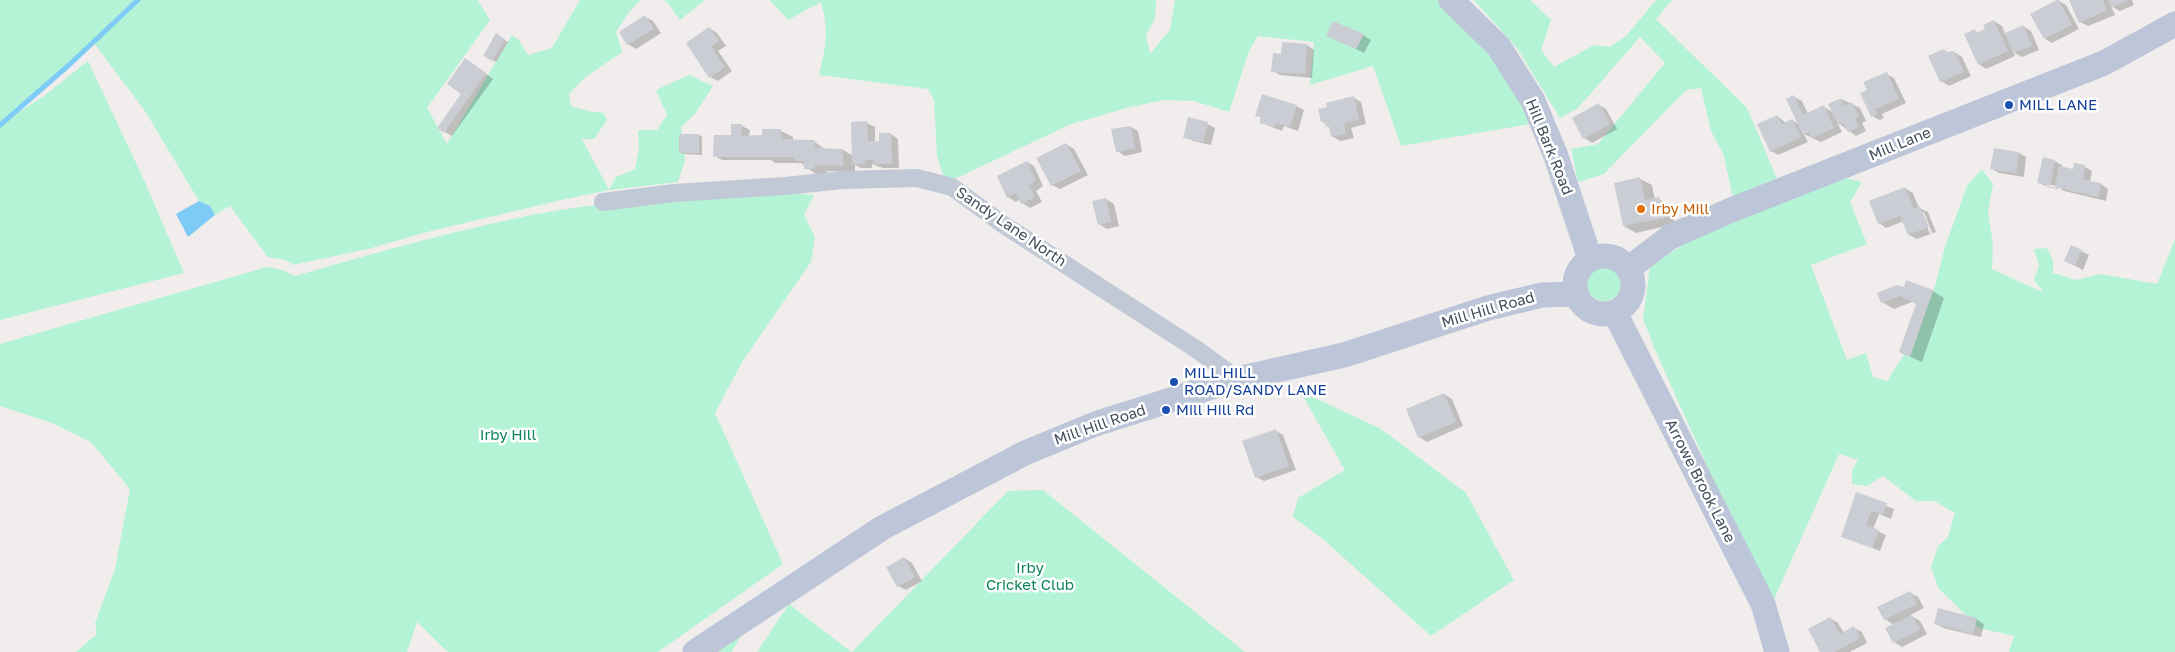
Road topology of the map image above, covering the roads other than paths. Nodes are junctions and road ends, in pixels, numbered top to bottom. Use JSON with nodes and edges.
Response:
{"nodes":[{"id":1,"x":1451,"y":0,"type":"edge"},
{"id":2,"x":2175,"y":24,"type":"edge"},
{"id":3,"x":603,"y":202,"type":"dead end"},
{"id":4,"x":1590,"y":259,"type":"junction"},
{"id":5,"x":1628,"y":269,"type":"junction"},
{"id":6,"x":1576,"y":294,"type":"junction"},
{"id":7,"x":1615,"y":313,"type":"junction"},
{"id":8,"x":1237,"y":379,"type":"junction"},
{"id":9,"x":695,"y":652,"type":"edge"},
{"id":10,"x":1778,"y":652,"type":"edge"}],
"edges":[{"from":1,"to":4,"type":"street","name":"Hill Bark Road"},
{"from":2,"to":5,"type":"street","name":"Mill Lane"},
{"from":3,"to":8,"type":"street","name":"Sandy Lane North"},
{"from":4,"to":5,"type":"street"},
{"from":4,"to":6,"type":"street"},
{"from":5,"to":7,"type":"street"},
{"from":6,"to":7,"type":"street"},
{"from":6,"to":8,"type":"street","name":"Mill Hill Road"},
{"from":7,"to":10,"type":"street","name":"Arrowe Brook Lane"},
{"from":8,"to":9,"type":"street","name":"Mill Hill Road"}]}
